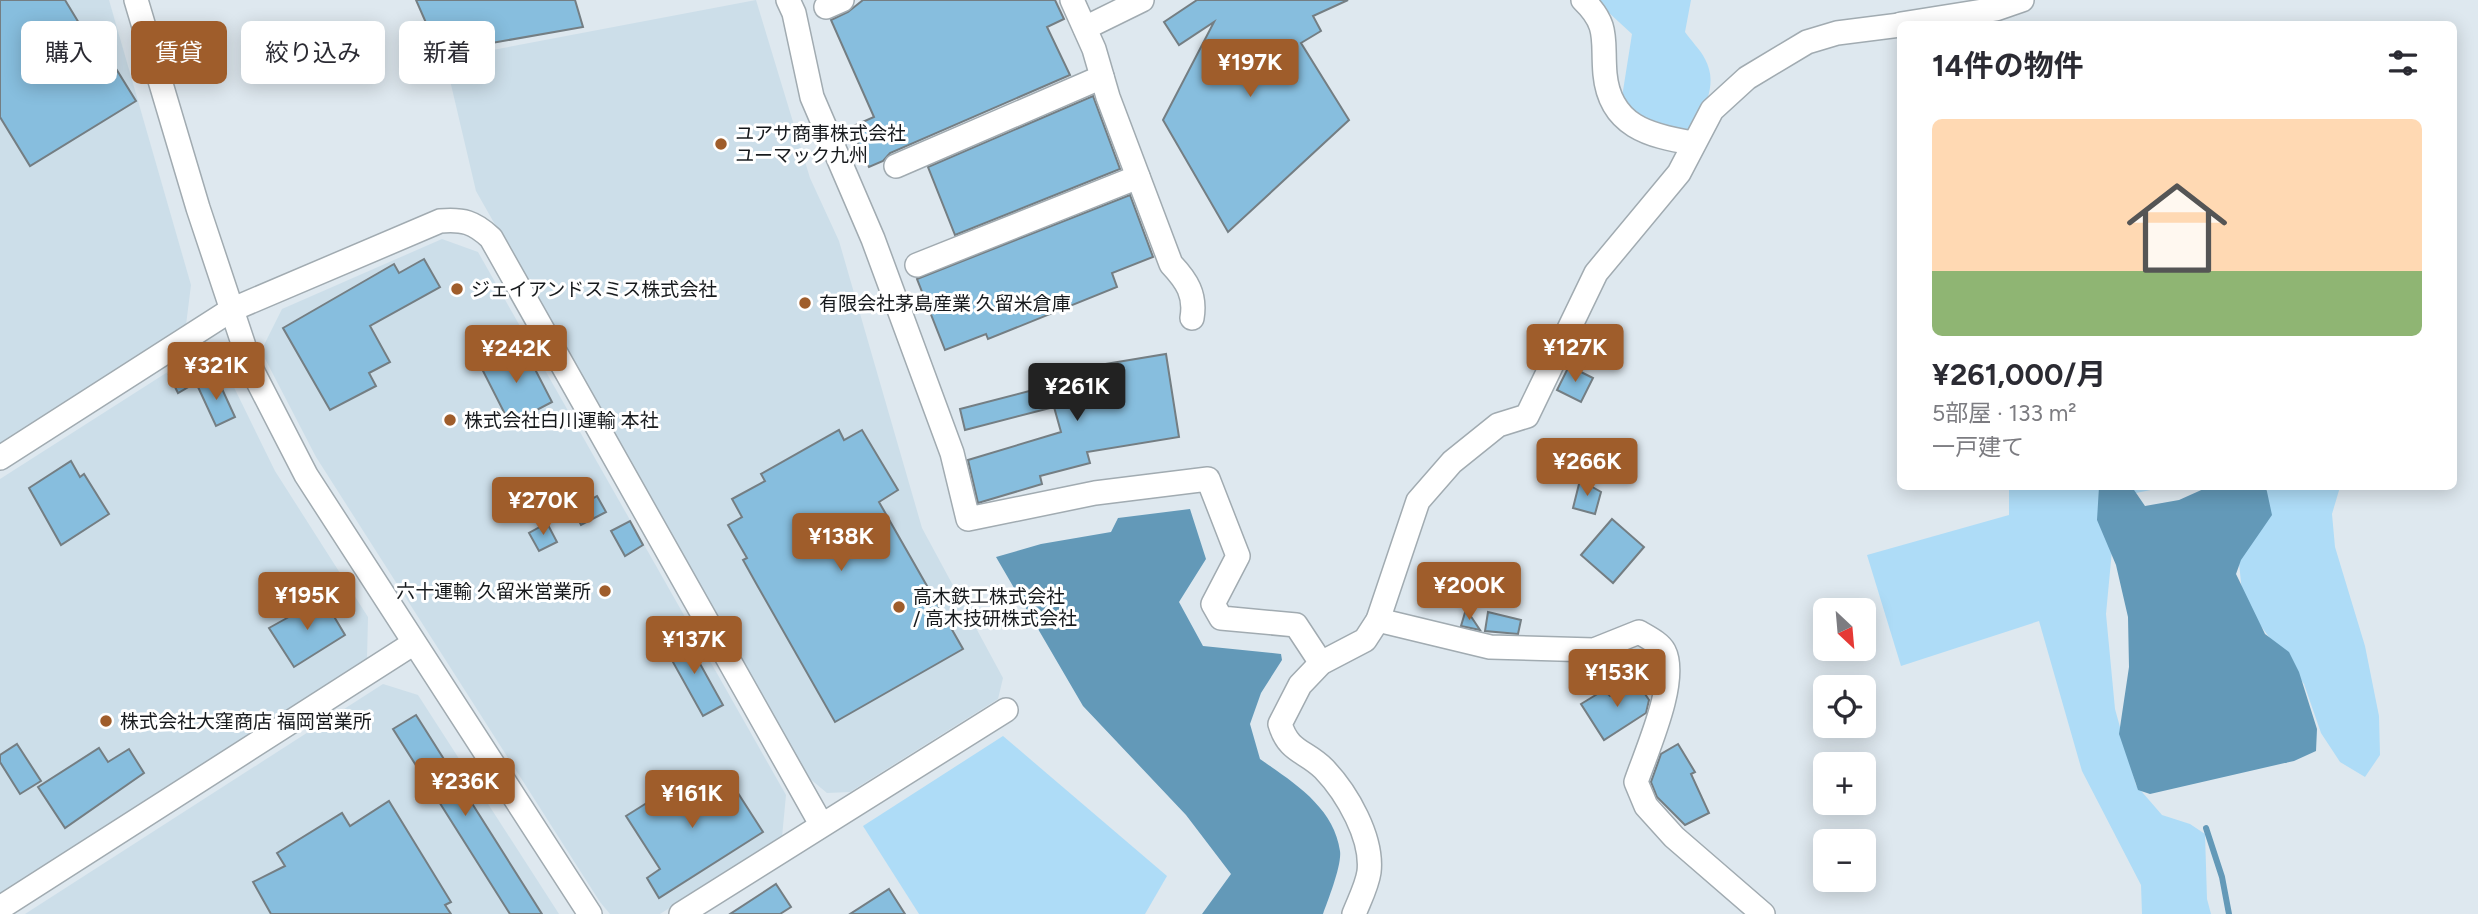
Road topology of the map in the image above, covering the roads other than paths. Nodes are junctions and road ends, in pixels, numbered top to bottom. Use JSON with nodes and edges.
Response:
{"nodes":[{"id":1,"x":136,"y":0,"type":"edge"},
{"id":2,"x":788,"y":0,"type":"edge"},
{"id":3,"x":1072,"y":0,"type":"edge"},
{"id":4,"x":1143,"y":0,"type":"edge"},
{"id":5,"x":1583,"y":0,"type":"edge"},
{"id":6,"x":2022,"y":0,"type":"edge"},
{"id":7,"x":1920,"y":21,"type":"edge"},
{"id":8,"x":1897,"y":25,"type":"edge"},
{"id":9,"x":1085,"y":28,"type":"junction"},
{"id":10,"x":1102,"y":77,"type":"junction"},
{"id":11,"x":1693,"y":143,"type":"junction"},
{"id":12,"x":896,"y":166,"type":"dead end"},
{"id":13,"x":1138,"y":177,"type":"junction"},
{"id":14,"x":917,"y":265,"type":"dead end"},
{"id":15,"x":231,"y":310,"type":"junction"},
{"id":16,"x":1192,"y":318,"type":"dead end"},
{"id":17,"x":0,"y":458,"type":"edge"},
{"id":18,"x":1378,"y":620,"type":"junction"},
{"id":19,"x":414,"y":643,"type":"junction"},
{"id":20,"x":1321,"y":663,"type":"junction"},
{"id":21,"x":1006,"y":710,"type":"dead end"},
{"id":22,"x":821,"y":824,"type":"junction"},
{"id":23,"x":0,"y":908,"type":"edge"},
{"id":24,"x":590,"y":914,"type":"edge"},
{"id":25,"x":681,"y":914,"type":"edge"},
{"id":26,"x":1354,"y":914,"type":"edge"},
{"id":27,"x":1763,"y":914,"type":"edge"}],
"edges":[{"from":1,"to":15,"type":"street"},
{"from":2,"to":20,"type":"street"},
{"from":3,"to":9,"type":"street"},
{"from":4,"to":9,"type":"street"},
{"from":5,"to":11,"type":"street"},
{"from":6,"to":7,"type":"street"},
{"from":8,"to":11,"type":"street"},
{"from":9,"to":10,"type":"street"},
{"from":10,"to":12,"type":"street"},
{"from":10,"to":13,"type":"street"},
{"from":11,"to":18,"type":"street"},
{"from":13,"to":14,"type":"street"},
{"from":13,"to":16,"type":"street"},
{"from":15,"to":17,"type":"street"},
{"from":15,"to":19,"type":"street"},
{"from":15,"to":22,"type":"street"},
{"from":18,"to":20,"type":"street"},
{"from":18,"to":27,"type":"street"},
{"from":19,"to":23,"type":"street"},
{"from":19,"to":24,"type":"street"},
{"from":20,"to":26,"type":"street"},
{"from":21,"to":22,"type":"street"},
{"from":22,"to":25,"type":"street"}]}
